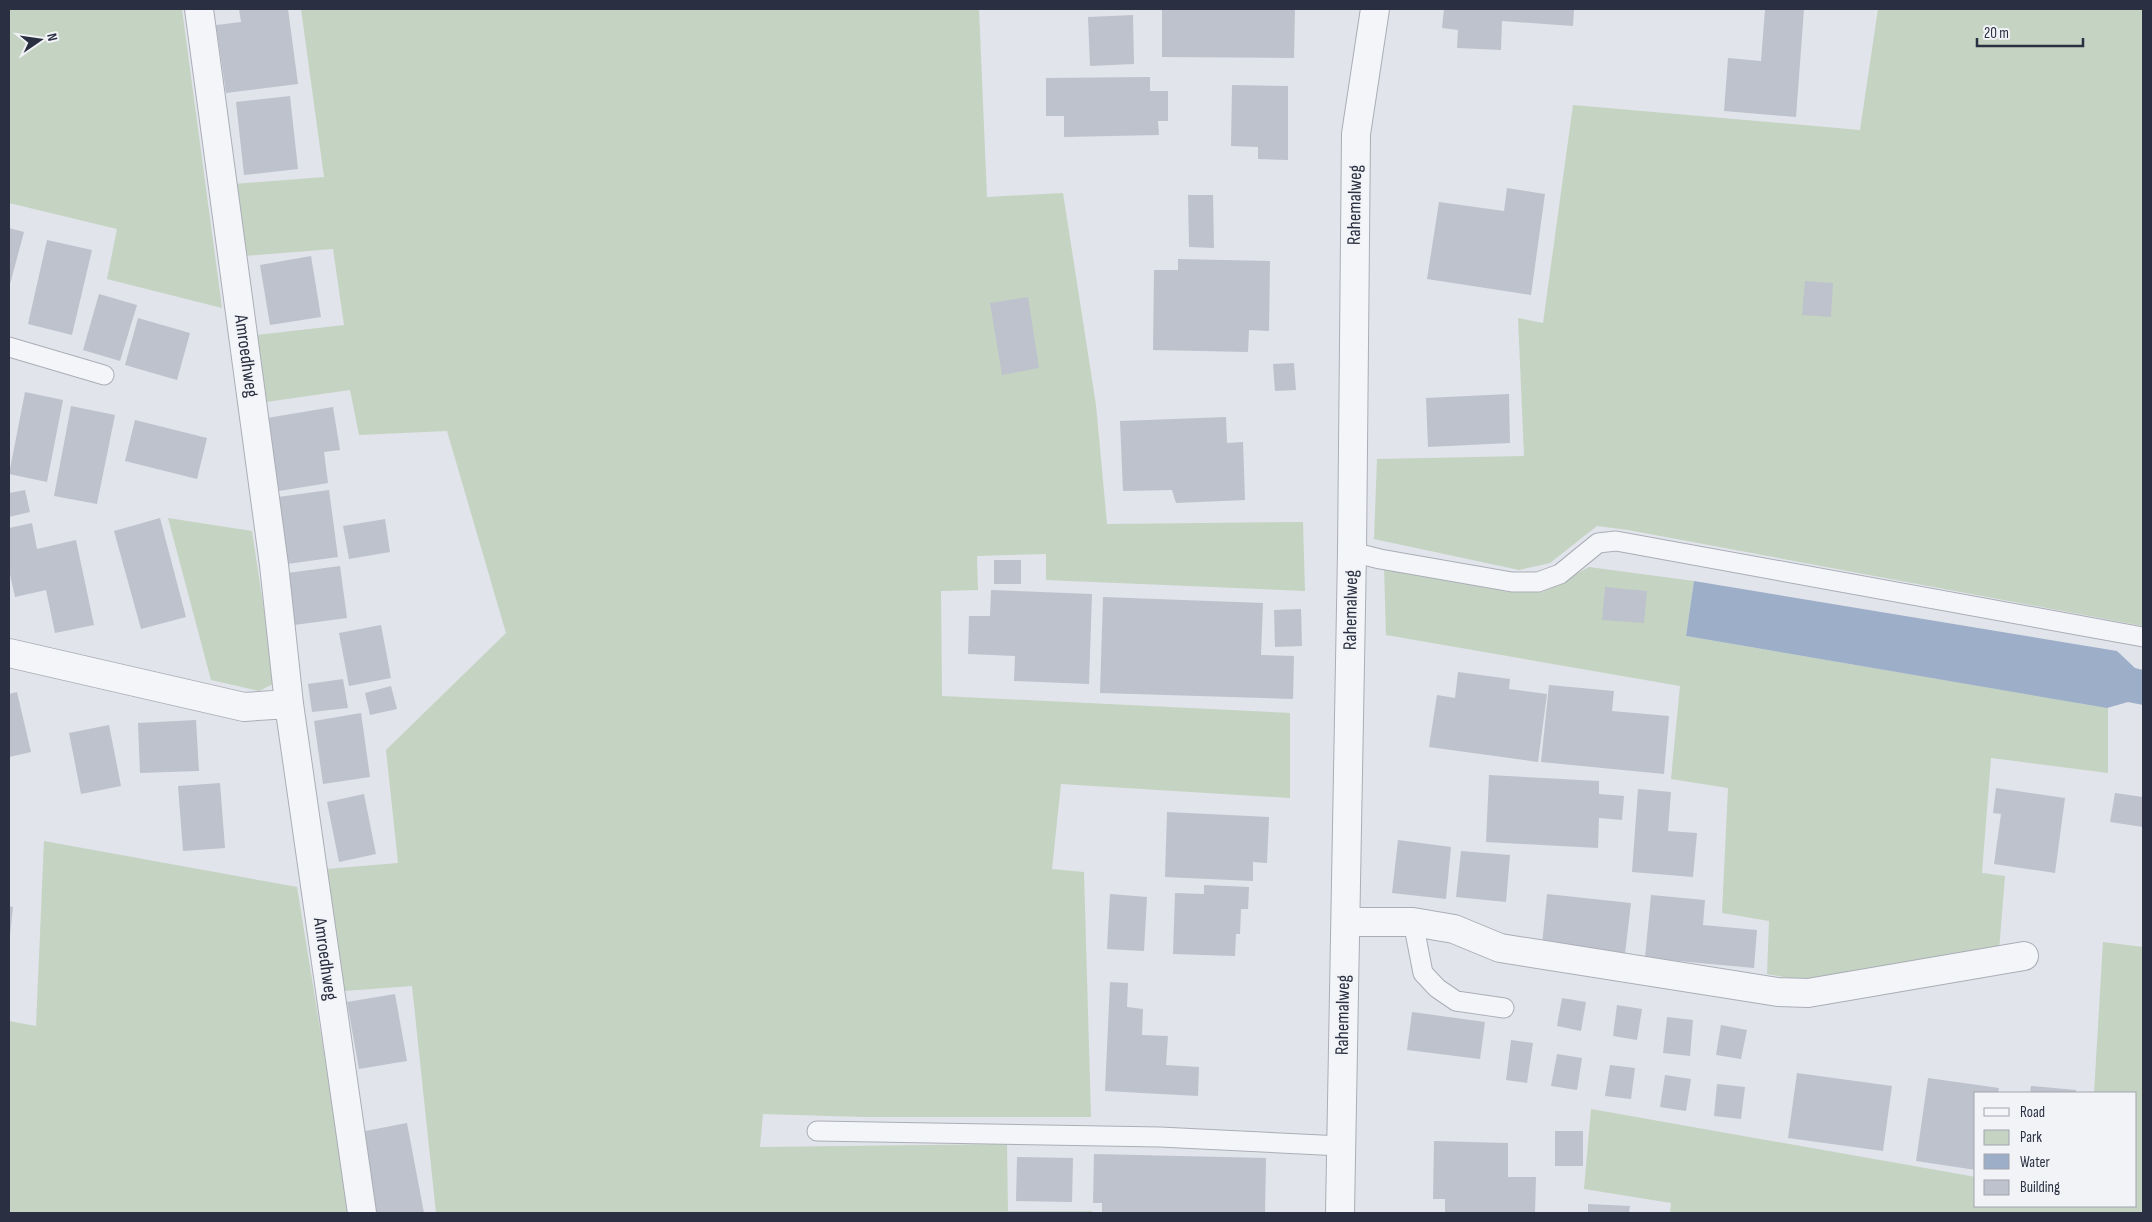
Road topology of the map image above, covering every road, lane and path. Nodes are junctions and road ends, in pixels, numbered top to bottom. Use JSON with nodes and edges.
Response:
{"nodes":[{"id":1,"x":199,"y":9,"type":"edge"},
{"id":2,"x":1375,"y":9,"type":"edge"},
{"id":3,"x":9,"y":347,"type":"edge"},
{"id":4,"x":104,"y":375,"type":"dead end"},
{"id":5,"x":1352,"y":552,"type":"junction"},
{"id":6,"x":2143,"y":637,"type":"edge"},
{"id":7,"x":9,"y":653,"type":"edge"},
{"id":8,"x":289,"y":704,"type":"junction"},
{"id":9,"x":1346,"y":922,"type":"junction"},
{"id":10,"x":1413,"y":922,"type":"junction"},
{"id":11,"x":2024,"y":956,"type":"dead end"},
{"id":12,"x":1504,"y":1008,"type":"dead end"},
{"id":13,"x":816,"y":1131,"type":"dead end"},
{"id":14,"x":1340,"y":1146,"type":"junction"},
{"id":15,"x":362,"y":1213,"type":"edge"},
{"id":16,"x":1340,"y":1213,"type":"edge"}],
"edges":[{"from":1,"to":8,"type":"street","name":"Amroedhweg"},
{"from":2,"to":5,"type":"street","name":"Rahemalweg"},
{"from":3,"to":4,"type":"lane"},
{"from":5,"to":6,"type":"lane"},
{"from":5,"to":9,"type":"street","name":"Rahemalweg"},
{"from":7,"to":8,"type":"street"},
{"from":8,"to":15,"type":"street","name":"Amroedhweg"},
{"from":9,"to":10,"type":"street"},
{"from":9,"to":14,"type":"street","name":"Rahemalweg"},
{"from":10,"to":11,"type":"street"},
{"from":10,"to":12,"type":"lane"},
{"from":13,"to":14,"type":"lane"},
{"from":14,"to":16,"type":"street","name":"Rahemalweg"}]}
